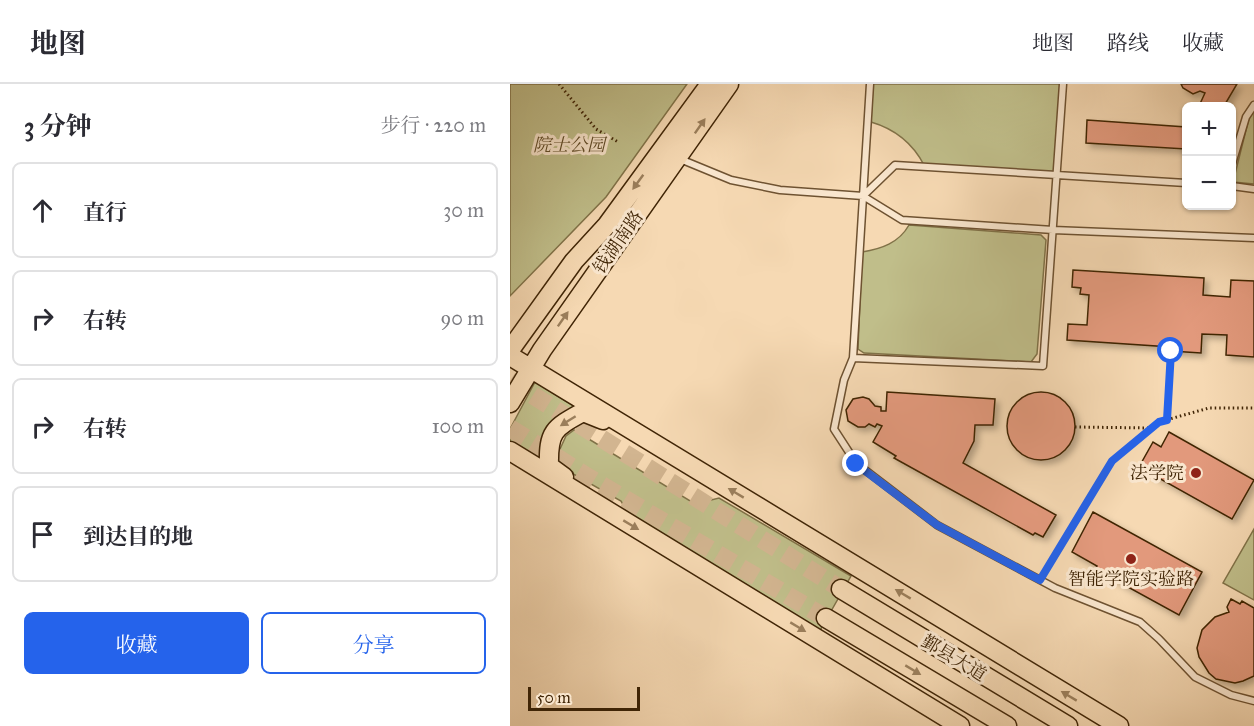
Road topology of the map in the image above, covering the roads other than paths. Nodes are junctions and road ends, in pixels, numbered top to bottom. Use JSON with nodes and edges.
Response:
{"nodes":[{"id":1,"x":710,"y":84,"type":"edge"},
{"id":2,"x":729,"y":84,"type":"edge"},
{"id":3,"x":870,"y":84,"type":"edge"},
{"id":4,"x":1063,"y":84,"type":"edge"},
{"id":5,"x":1254,"y":105,"type":"edge"},
{"id":6,"x":1234,"y":156,"type":"edge"},
{"id":7,"x":678,"y":157,"type":"junction"},
{"id":8,"x":1056,"y":174,"type":"junction"},
{"id":9,"x":1182,"y":183,"type":"edge"},
{"id":10,"x":1236,"y":187,"type":"edge"},
{"id":11,"x":1254,"y":189,"type":"edge"},
{"id":12,"x":863,"y":196,"type":"junction"},
{"id":13,"x":1053,"y":230,"type":"junction"},
{"id":14,"x":1254,"y":238,"type":"edge"},
{"id":15,"x":510,"y":350,"type":"edge"},
{"id":16,"x":510,"y":356,"type":"edge"},
{"id":17,"x":853,"y":358,"type":"junction"},
{"id":18,"x":531,"y":368,"type":"junction"},
{"id":19,"x":510,"y":403,"type":"edge"},
{"id":20,"x":641,"y":435,"type":"junction"},
{"id":21,"x":510,"y":451,"type":"edge"},
{"id":22,"x":603,"y":508,"type":"junction"},
{"id":23,"x":841,"y":589,"type":"tunnel mouth"},
{"id":24,"x":826,"y":618,"type":"tunnel mouth"},
{"id":25,"x":1254,"y":701,"type":"edge"},
{"id":26,"x":960,"y":726,"type":"edge"},
{"id":27,"x":1007,"y":726,"type":"edge"},
{"id":28,"x":1068,"y":726,"type":"edge"},
{"id":29,"x":1119,"y":726,"type":"edge"}],
"edges":[{"from":1,"to":15,"type":"main road","name":"钱湖南路","one_way":true},
{"from":7,"to":2,"type":"main road","name":"钱湖南路","one_way":true},
{"from":3,"to":12,"type":"lane"},
{"from":4,"to":8,"type":"lane"},
{"from":5,"to":6,"type":"lane"},
{"from":7,"to":12,"type":"lane"},
{"from":18,"to":7,"type":"main road","name":"钱湖南路","one_way":true},
{"from":8,"to":9,"type":"lane"},
{"from":8,"to":12,"type":"lane"},
{"from":8,"to":13,"type":"lane"},
{"from":10,"to":11,"type":"lane"},
{"from":12,"to":13,"type":"lane"},
{"from":12,"to":17,"type":"lane"},
{"from":13,"to":14,"type":"lane"},
{"from":13,"to":17,"type":"lane"},
{"from":16,"to":18,"type":"main road"},
{"from":17,"to":25,"type":"lane"},
{"from":18,"to":19,"type":"main road","name":"钱湖南路"},
{"from":18,"to":20,"type":"main road"},
{"from":20,"to":22,"type":"main road","one_way":true},
{"from":29,"to":20,"type":"main road","one_way":true},
{"from":21,"to":22,"type":"main road"},
{"from":22,"to":26,"type":"main road","one_way":true},
{"from":23,"to":28,"type":"main road","name":"鄞县大道"},
{"from":24,"to":27,"type":"main road","name":"鄞县大道","one_way":true}]}
